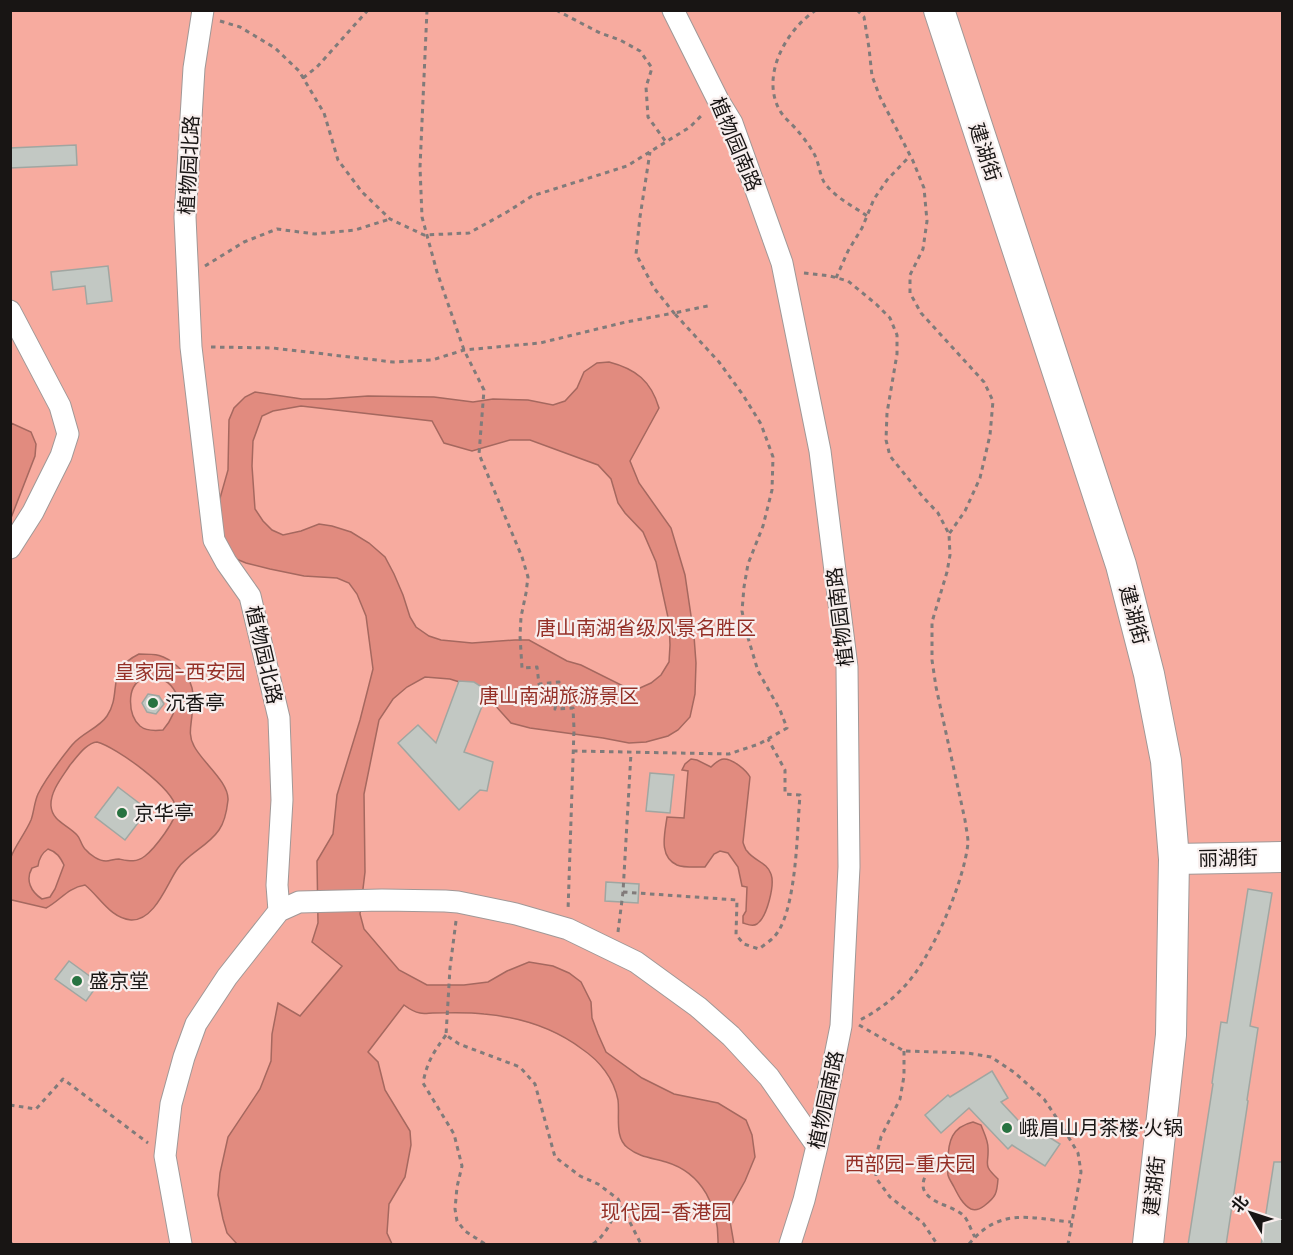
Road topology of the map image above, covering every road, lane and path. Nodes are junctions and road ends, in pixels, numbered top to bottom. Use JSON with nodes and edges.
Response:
{"nodes":[{"id":1,"x":368,"y":10,"type":"edge"},
{"id":2,"x":428,"y":10,"type":"edge"},
{"id":3,"x":556,"y":10,"type":"edge"},
{"id":4,"x":673,"y":10,"type":"edge"},
{"id":5,"x":816,"y":10,"type":"edge"},
{"id":6,"x":858,"y":10,"type":"edge"},
{"id":7,"x":939,"y":10,"type":"edge"},
{"id":8,"x":202,"y":13,"type":"edge"},
{"id":9,"x":303,"y":78,"type":"junction"},
{"id":10,"x":718,"y":100,"type":"junction"},
{"id":11,"x":666,"y":142,"type":"junction"},
{"id":12,"x":650,"y":152,"type":"junction"},
{"id":13,"x":910,"y":156,"type":"junction"},
{"id":14,"x":867,"y":216,"type":"junction"},
{"id":15,"x":390,"y":219,"type":"junction"},
{"id":16,"x":784,"y":271,"type":"junction"},
{"id":17,"x":188,"y":277,"type":"junction"},
{"id":18,"x":836,"y":278,"type":"junction"},
{"id":19,"x":712,"y":305,"type":"dead end"},
{"id":20,"x":10,"y":310,"type":"edge"},
{"id":21,"x":674,"y":313,"type":"junction"},
{"id":22,"x":191,"y":347,"type":"junction"},
{"id":23,"x":464,"y":350,"type":"junction"},
{"id":24,"x":949,"y":534,"type":"junction"},
{"id":25,"x":10,"y":548,"type":"edge"},
{"id":26,"x":768,"y":739,"type":"junction"},
{"id":27,"x":573,"y":751,"type":"junction"},
{"id":28,"x":631,"y":753,"type":"junction"},
{"id":29,"x":1282,"y":857,"type":"edge"},
{"id":30,"x":1174,"y":859,"type":"junction"},
{"id":31,"x":623,"y":892,"type":"junction"},
{"id":32,"x":458,"y":902,"type":"junction"},
{"id":33,"x":279,"y":911,"type":"junction"},
{"id":34,"x":568,"y":929,"type":"junction"},
{"id":35,"x":616,"y":951,"type":"junction"},
{"id":36,"x":446,"y":1035,"type":"junction"},
{"id":37,"x":904,"y":1052,"type":"junction"},
{"id":38,"x":10,"y":1105,"type":"edge"},
{"id":39,"x":818,"y":1146,"type":"junction"},
{"id":40,"x":939,"y":1155,"type":"dead end"},
{"id":41,"x":165,"y":1156,"type":"junction"},
{"id":42,"x":618,"y":1199,"type":"junction"},
{"id":43,"x":1072,"y":1222,"type":"junction"},
{"id":44,"x":975,"y":1238,"type":"junction"},
{"id":45,"x":181,"y":1245,"type":"edge"},
{"id":46,"x":485,"y":1245,"type":"edge"},
{"id":47,"x":593,"y":1245,"type":"edge"},
{"id":48,"x":641,"y":1245,"type":"edge"},
{"id":49,"x":790,"y":1245,"type":"edge"},
{"id":50,"x":937,"y":1245,"type":"edge"},
{"id":51,"x":969,"y":1245,"type":"edge"},
{"id":52,"x":1068,"y":1245,"type":"edge"},
{"id":53,"x":1148,"y":1245,"type":"edge"}],
"edges":[{"from":1,"to":9,"type":"path"},
{"from":2,"to":23,"type":"path"},
{"from":3,"to":11,"type":"path"},
{"from":4,"to":10,"type":"street","name":"植物园南路"},
{"from":5,"to":14,"type":"path"},
{"from":6,"to":13,"type":"path"},
{"from":7,"to":30,"type":"street","name":"建湖街"},
{"from":8,"to":9,"type":"path"},
{"from":8,"to":17,"type":"street","name":"植物园北路"},
{"from":9,"to":15,"type":"path"},
{"from":10,"to":11,"type":"path"},
{"from":10,"to":16,"type":"street","name":"植物园南路"},
{"from":11,"to":12,"type":"path"},
{"from":12,"to":15,"type":"path"},
{"from":12,"to":21,"type":"path"},
{"from":13,"to":14,"type":"path"},
{"from":13,"to":24,"type":"path"},
{"from":14,"to":18,"type":"path"},
{"from":15,"to":17,"type":"path"},
{"from":16,"to":18,"type":"path"},
{"from":16,"to":39,"type":"street","name":"植物园南路"},
{"from":17,"to":22,"type":"street","name":"植物园北路"},
{"from":18,"to":24,"type":"path"},
{"from":19,"to":21,"type":"path"},
{"from":20,"to":25,"type":"street"},
{"from":21,"to":23,"type":"path"},
{"from":21,"to":26,"type":"path"},
{"from":22,"to":23,"type":"path"},
{"from":22,"to":33,"type":"street","name":"植物园北路"},
{"from":23,"to":27,"type":"path"},
{"from":24,"to":37,"type":"path"},
{"from":26,"to":28,"type":"path"},
{"from":26,"to":31,"type":"path"},
{"from":27,"to":28,"type":"path"},
{"from":27,"to":34,"type":"path"},
{"from":28,"to":31,"type":"path"},
{"from":29,"to":30,"type":"street","name":"丽湖街"},
{"from":30,"to":53,"type":"street","name":"建湖街"},
{"from":31,"to":35,"type":"path"},
{"from":32,"to":33,"type":"street"},
{"from":32,"to":34,"type":"street"},
{"from":32,"to":36,"type":"path"},
{"from":33,"to":41,"type":"street"},
{"from":34,"to":35,"type":"street"},
{"from":35,"to":39,"type":"street"},
{"from":36,"to":42,"type":"path"},
{"from":36,"to":46,"type":"path"},
{"from":37,"to":43,"type":"path"},
{"from":37,"to":50,"type":"path"},
{"from":38,"to":41,"type":"path"},
{"from":39,"to":49,"type":"street","name":"植物园南路"},
{"from":40,"to":44,"type":"path"},
{"from":41,"to":45,"type":"street"},
{"from":42,"to":47,"type":"path"},
{"from":42,"to":48,"type":"path"},
{"from":43,"to":44,"type":"path"},
{"from":43,"to":52,"type":"path"},
{"from":44,"to":51,"type":"path"}]}
